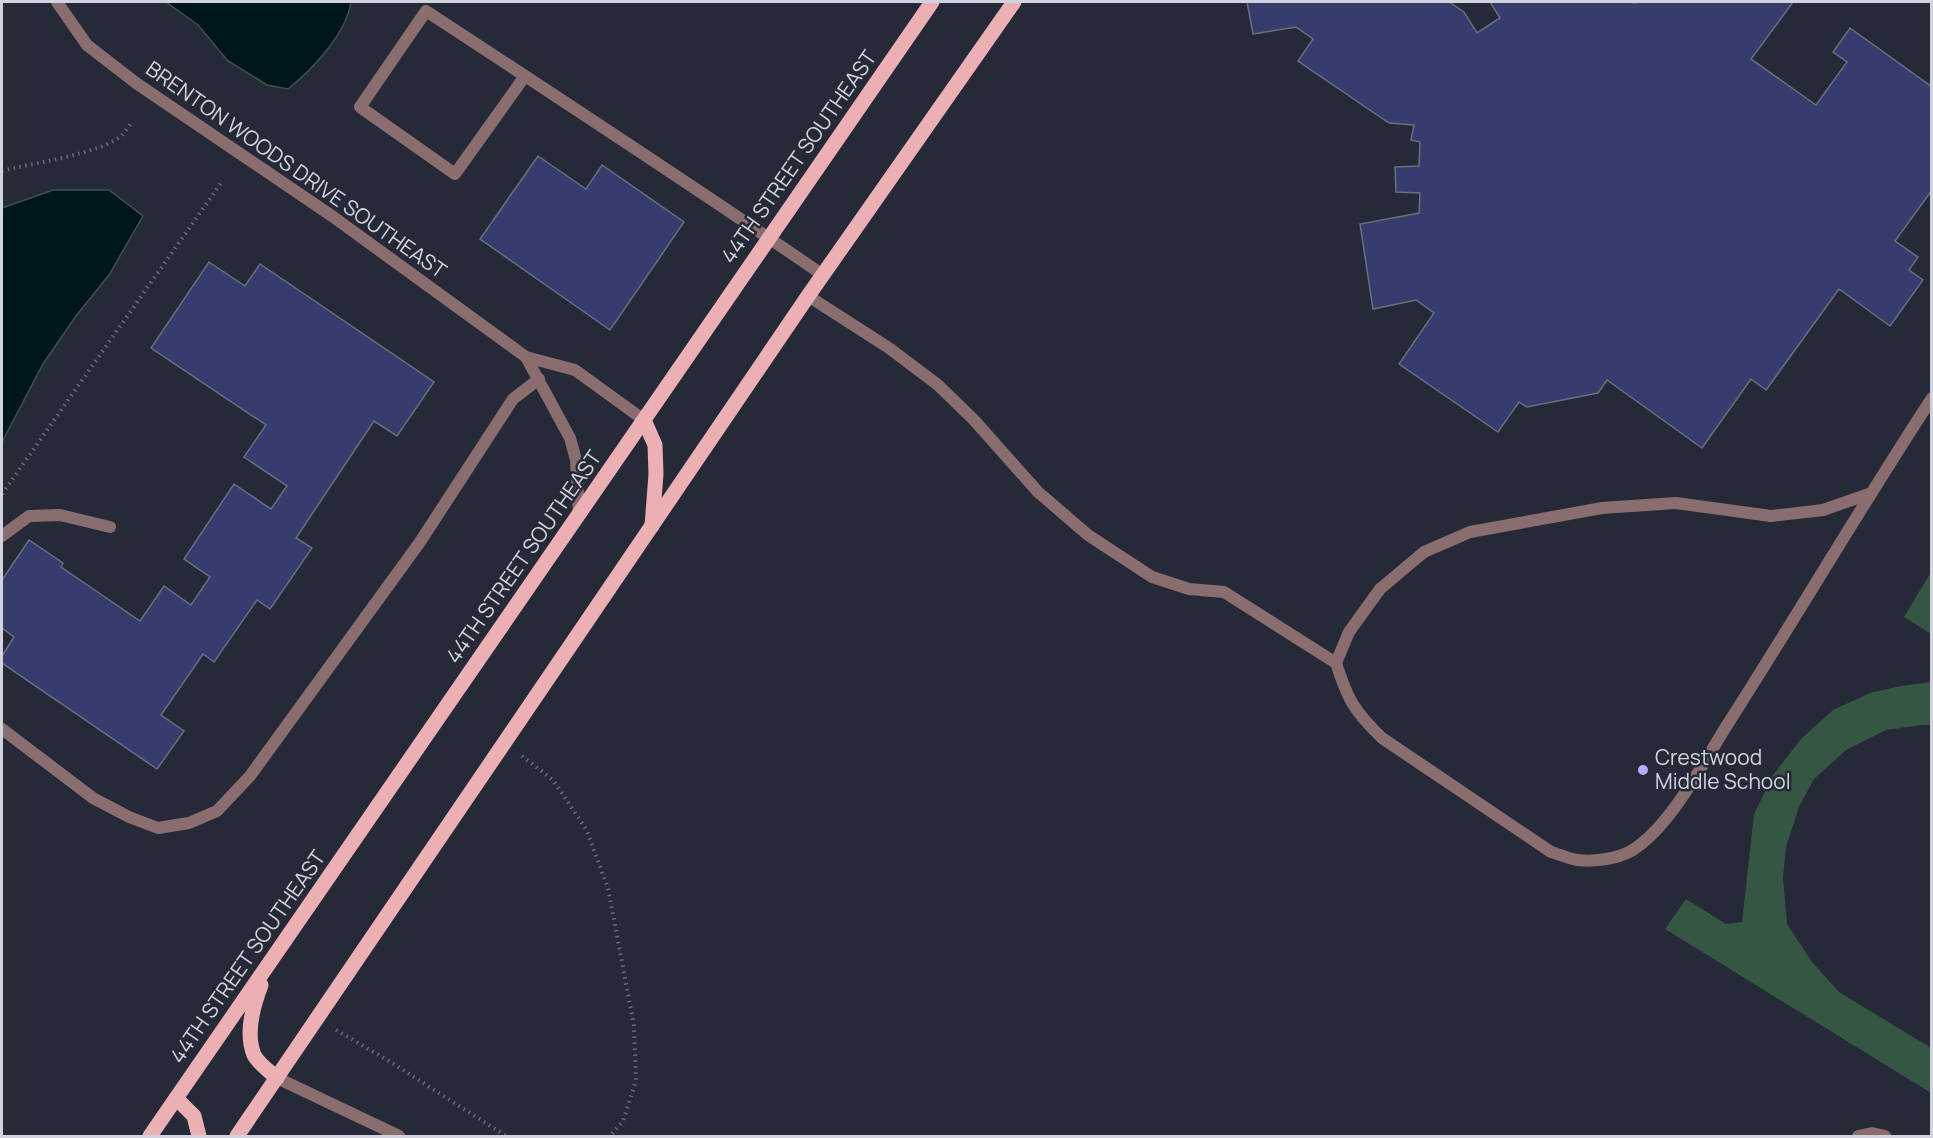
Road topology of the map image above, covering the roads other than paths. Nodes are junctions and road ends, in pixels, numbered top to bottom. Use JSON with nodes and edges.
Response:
{"nodes":[{"id":1,"x":57,"y":2,"type":"edge"},
{"id":2,"x":932,"y":2,"type":"edge"},
{"id":3,"x":1014,"y":2,"type":"edge"},
{"id":4,"x":525,"y":76,"type":"junction"},
{"id":5,"x":769,"y":238,"type":"junction"},
{"id":6,"x":823,"y":275,"type":"junction"},
{"id":7,"x":808,"y":296,"type":"junction"},
{"id":8,"x":526,"y":357,"type":"junction"},
{"id":9,"x":539,"y":379,"type":"junction"},
{"id":10,"x":1932,"y":398,"type":"edge"},
{"id":11,"x":644,"y":420,"type":"junction"},
{"id":12,"x":1869,"y":494,"type":"junction"},
{"id":13,"x":579,"y":515,"type":"junction"},
{"id":14,"x":652,"y":526,"type":"junction"},
{"id":15,"x":110,"y":527,"type":"dead end"},
{"id":16,"x":2,"y":536,"type":"edge"},
{"id":17,"x":1336,"y":663,"type":"junction"},
{"id":18,"x":2,"y":729,"type":"edge"},
{"id":19,"x":268,"y":965,"type":"junction"},
{"id":20,"x":277,"y":1078,"type":"junction"},
{"id":21,"x":176,"y":1098,"type":"junction"},
{"id":22,"x":381,"y":1133,"type":"edge"},
{"id":23,"x":150,"y":1137,"type":"edge"},
{"id":24,"x":198,"y":1137,"type":"edge"},
{"id":25,"x":237,"y":1137,"type":"edge"},
{"id":26,"x":399,"y":1137,"type":"edge"},
{"id":27,"x":1858,"y":1137,"type":"edge"},
{"id":28,"x":1885,"y":1137,"type":"edge"}],
"edges":[{"from":1,"to":8,"type":"street","name":"BRENTON WOODS DRIVE SOUTHEAST"},
{"from":2,"to":5,"type":"main road","name":"44TH STREET SOUTHEAST"},
{"from":3,"to":6,"type":"main road"},
{"from":4,"to":4,"type":"street"},
{"from":4,"to":5,"type":"street"},
{"from":5,"to":6,"type":"street"},
{"from":5,"to":11,"type":"main road","name":"44TH STREET SOUTHEAST"},
{"from":6,"to":7,"type":"main road"},
{"from":7,"to":14,"type":"main road"},
{"from":7,"to":17,"type":"street"},
{"from":8,"to":9,"type":"street","name":"BRENTON WOODS DRIVE SOUTHEAST"},
{"from":8,"to":11,"type":"street","name":"BRENTON WOODS DRIVE SOUTHEAST"},
{"from":9,"to":13,"type":"street","name":"BRENTON WOODS DRIVE SOUTHEAST"},
{"from":9,"to":18,"type":"street"},
{"from":10,"to":12,"type":"street"},
{"from":11,"to":13,"type":"main road","name":"44TH STREET SOUTHEAST"},
{"from":11,"to":14,"type":"main road"},
{"from":12,"to":17,"type":"street"},
{"from":12,"to":17,"type":"street"},
{"from":13,"to":19,"type":"main road","name":"44TH STREET SOUTHEAST"},
{"from":14,"to":20,"type":"main road"},
{"from":15,"to":16,"type":"street"},
{"from":19,"to":20,"type":"main road"},
{"from":19,"to":21,"type":"main road","name":"44TH STREET SOUTHEAST"},
{"from":20,"to":22,"type":"street"},
{"from":20,"to":25,"type":"main road"},
{"from":21,"to":23,"type":"main road","name":"44TH STREET SOUTHEAST"},
{"from":21,"to":24,"type":"main road"},
{"from":22,"to":26,"type":"street"},
{"from":27,"to":28,"type":"street"}]}
